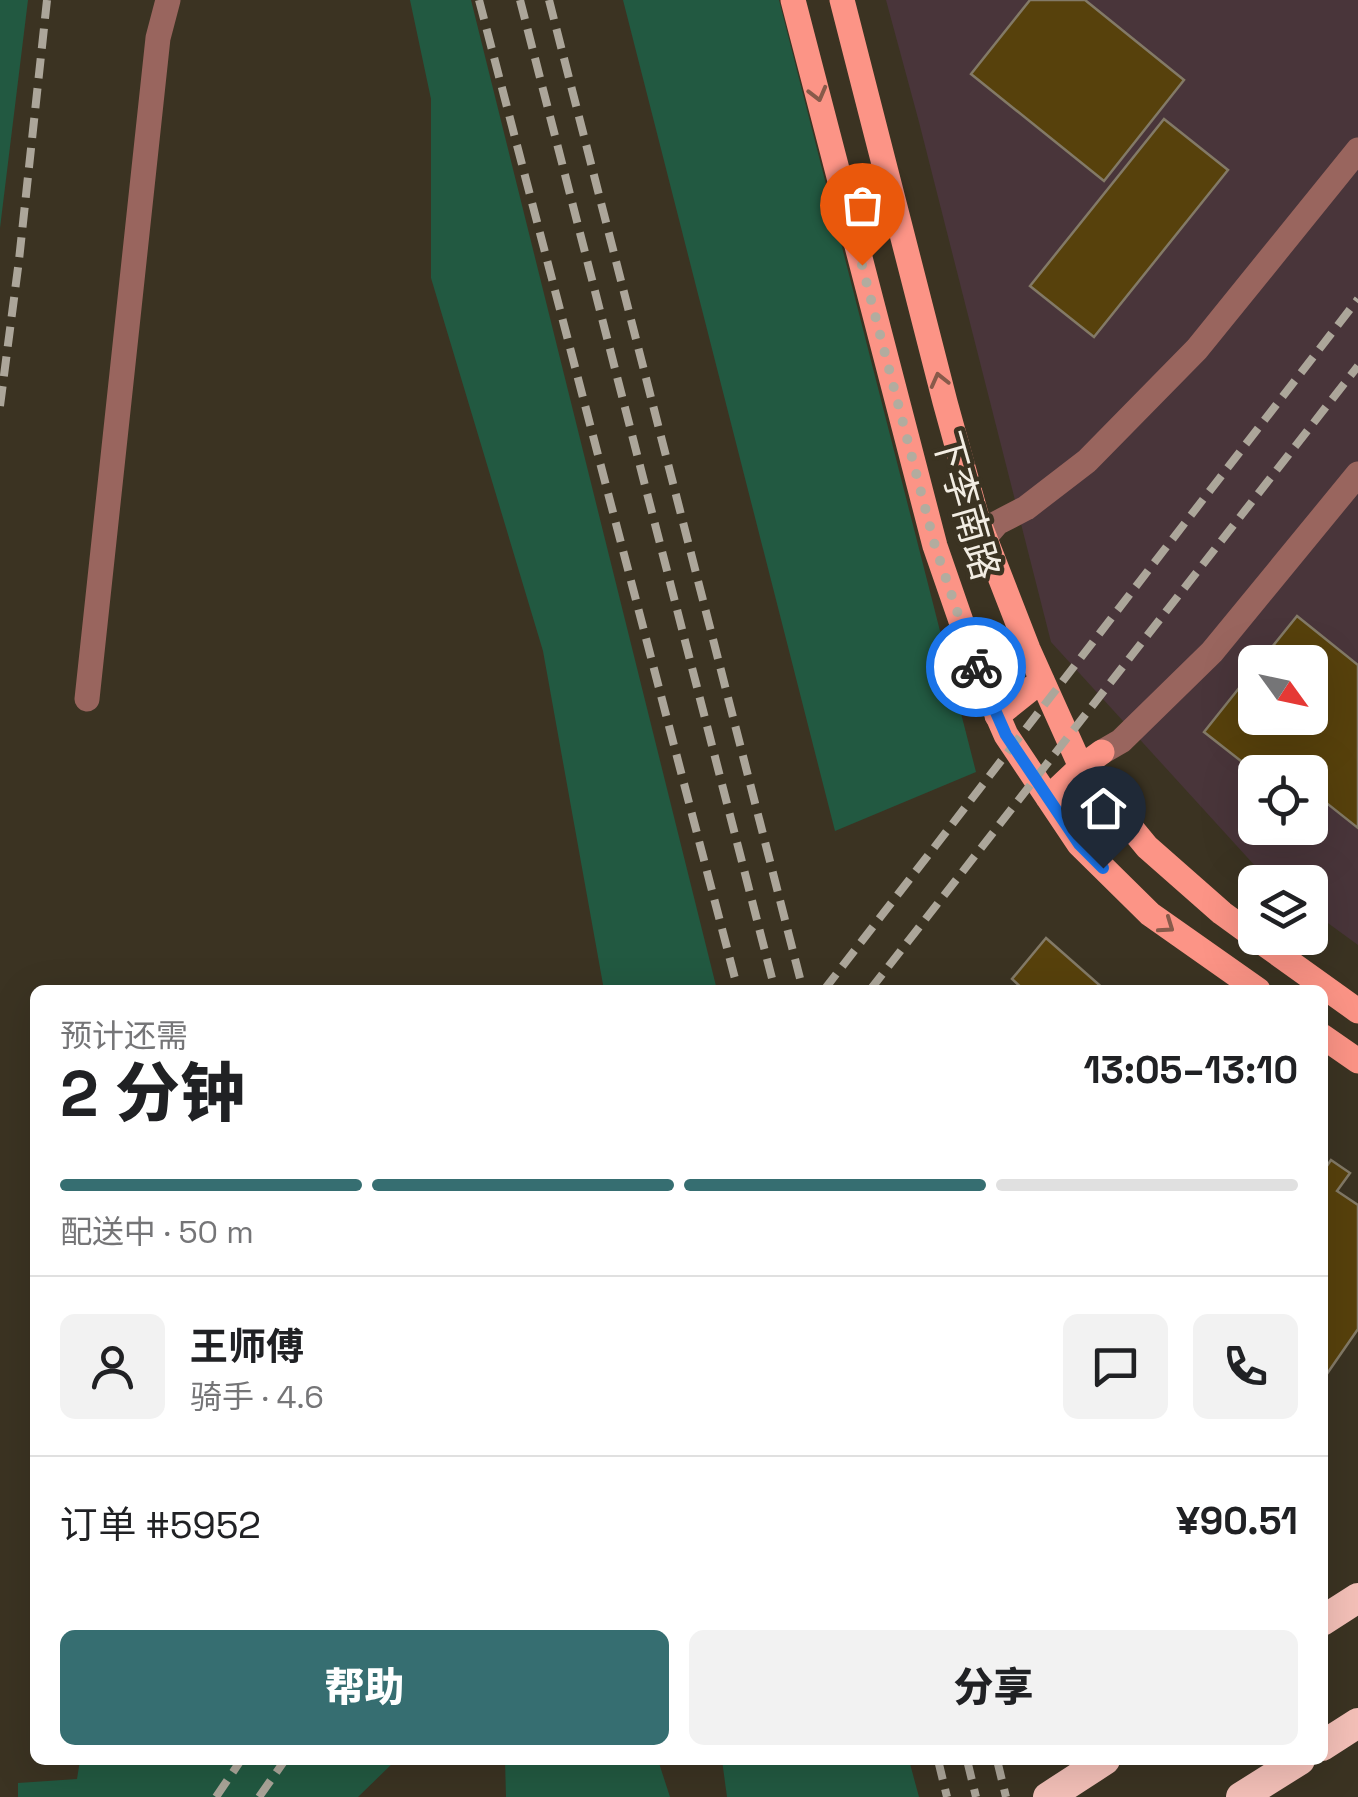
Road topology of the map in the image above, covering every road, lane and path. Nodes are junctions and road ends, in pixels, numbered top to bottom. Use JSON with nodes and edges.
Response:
{"nodes":[{"id":1,"x":168,"y":0,"type":"edge"},
{"id":2,"x":793,"y":0,"type":"edge"},
{"id":3,"x":842,"y":0,"type":"edge"},
{"id":4,"x":1355,"y":161,"type":"edge"},
{"id":5,"x":1358,"y":474,"type":"edge"},
{"id":6,"x":985,"y":538,"type":"junction"},
{"id":7,"x":1042,"y":680,"type":"junction"},
{"id":8,"x":87,"y":698,"type":"dead end"},
{"id":9,"x":998,"y":716,"type":"junction"},
{"id":10,"x":1092,"y":760,"type":"junction"},
{"id":11,"x":1048,"y":798,"type":"junction"},
{"id":12,"x":1238,"y":924,"type":"edge"},
{"id":13,"x":1281,"y":955,"type":"edge"},
{"id":14,"x":1251,"y":985,"type":"edge"},
{"id":15,"x":1322,"y":985,"type":"edge"},
{"id":16,"x":1328,"y":989,"type":"edge"},
{"id":17,"x":1358,"y":1011,"type":"edge"},
{"id":18,"x":1328,"y":1040,"type":"edge"},
{"id":19,"x":1358,"y":1061,"type":"edge"},
{"id":20,"x":1358,"y":1598,"type":"edge"},
{"id":21,"x":1328,"y":1617,"type":"edge"},
{"id":22,"x":1358,"y":1723,"type":"edge"},
{"id":23,"x":1328,"y":1742,"type":"edge"},
{"id":24,"x":1097,"y":1765,"type":"edge"},
{"id":25,"x":1292,"y":1765,"type":"edge"},
{"id":26,"x":1048,"y":1797,"type":"edge"},
{"id":27,"x":1241,"y":1797,"type":"edge"}],
"edges":[{"from":1,"to":8,"type":"lane"},
{"from":2,"to":9,"type":"main road","name":"下李南路","one_way":true},
{"from":6,"to":3,"type":"main road","name":"下李南路","one_way":true},
{"from":4,"to":6,"type":"lane"},
{"from":5,"to":10,"type":"lane"},
{"from":6,"to":7,"type":"main road","name":"下李南路"},
{"from":7,"to":9,"type":"main road"},
{"from":7,"to":10,"type":"main road","name":"下李南路"},
{"from":9,"to":11,"type":"main road","name":"下李南路"},
{"from":10,"to":11,"type":"main road"},
{"from":10,"to":12,"type":"main road","name":"下李南路"},
{"from":11,"to":14,"type":"main road","name":"下李南路","one_way":true},
{"from":13,"to":15,"type":"main road","name":"下李南路"},
{"from":16,"to":17,"type":"main road","name":"下李南路"},
{"from":18,"to":19,"type":"main road"},
{"from":20,"to":21,"type":"highway"},
{"from":22,"to":23,"type":"highway"},
{"from":24,"to":26,"type":"highway"},
{"from":25,"to":27,"type":"highway"}]}
